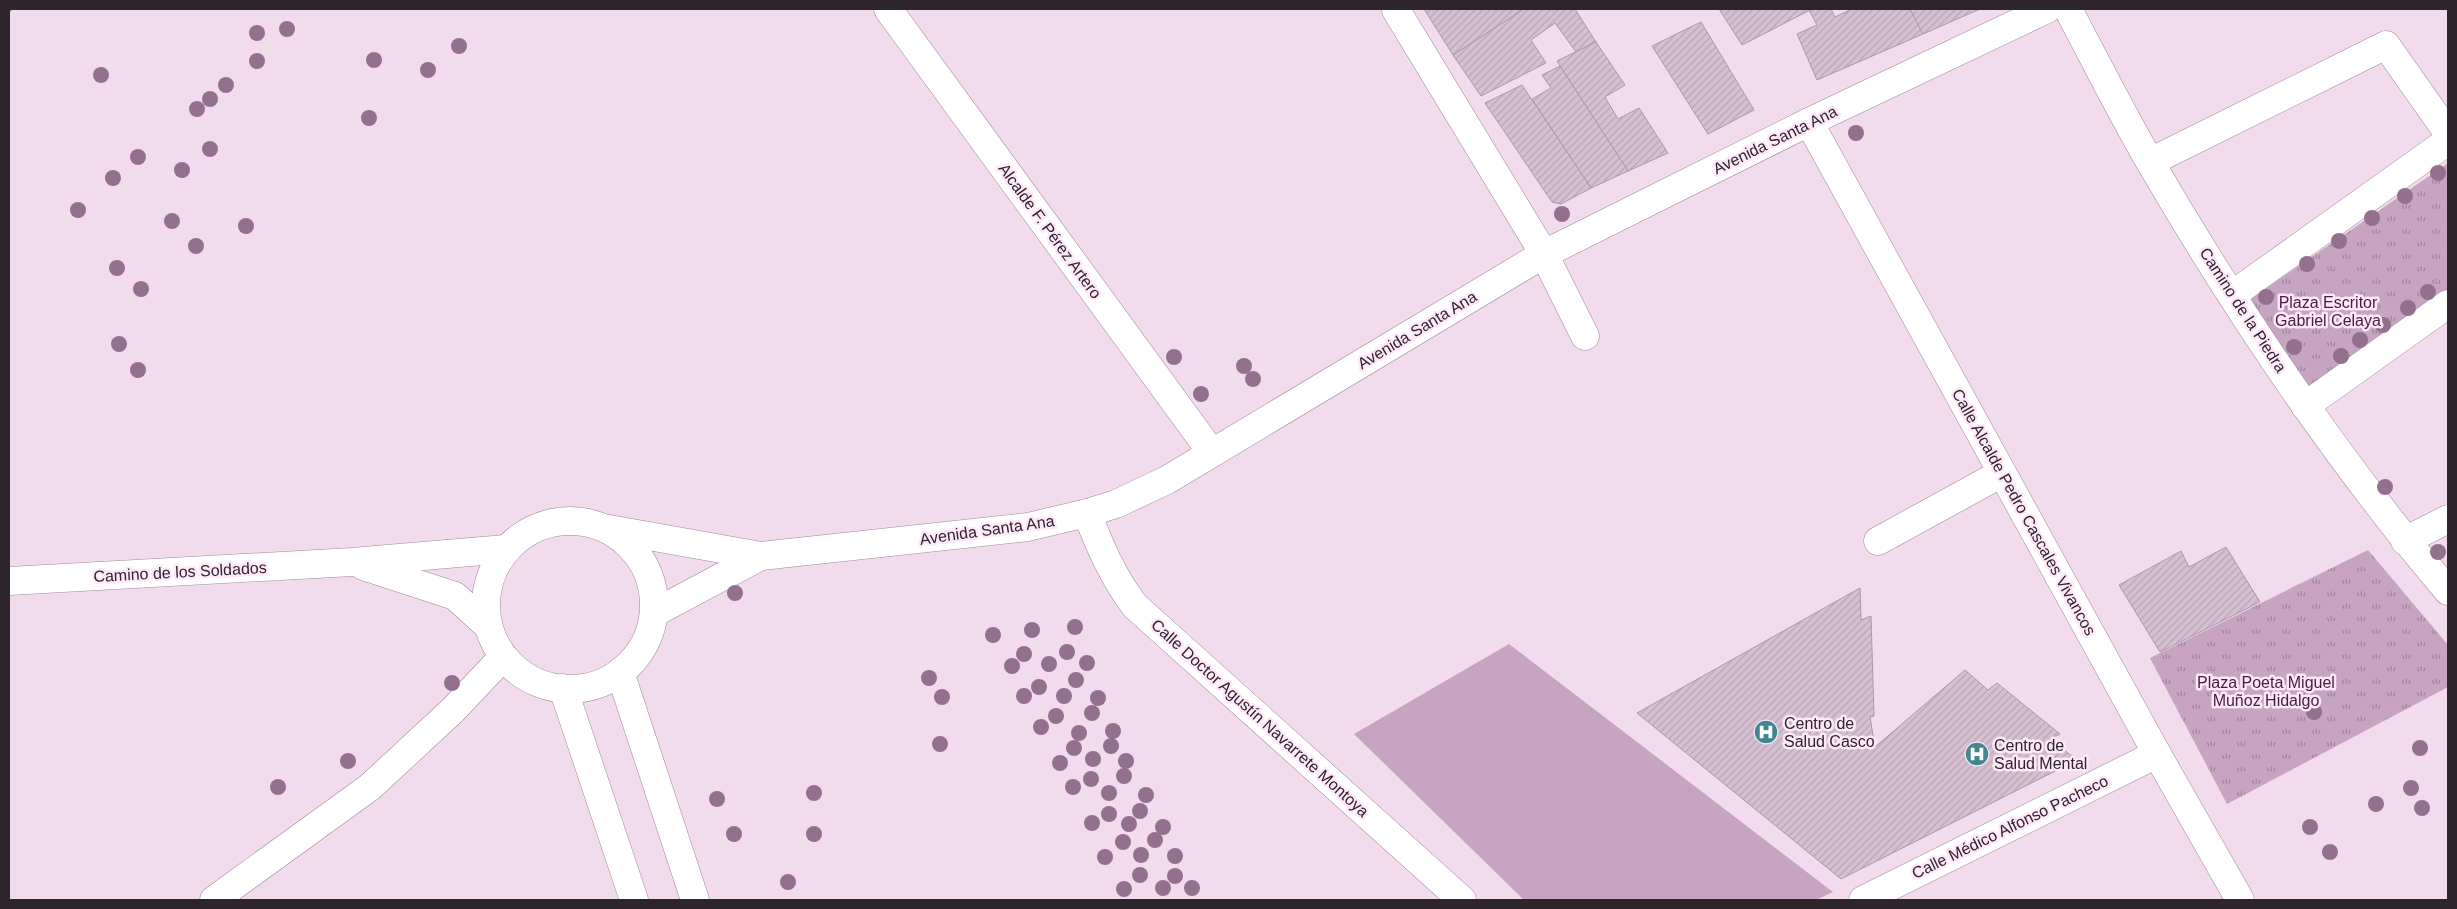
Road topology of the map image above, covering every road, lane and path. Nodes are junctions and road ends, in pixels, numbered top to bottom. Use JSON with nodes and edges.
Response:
{"nodes":[{"id":1,"x":888,"y":9,"type":"edge"},
{"id":2,"x":2047,"y":9,"type":"edge"},
{"id":3,"x":2068,"y":9,"type":"edge"},
{"id":4,"x":1396,"y":10,"type":"edge"},
{"id":5,"x":1809,"y":122,"type":"junction"},
{"id":6,"x":2448,"y":133,"type":"edge"},
{"id":7,"x":2448,"y":141,"type":"edge"},
{"id":8,"x":2150,"y":162,"type":"junction"},
{"id":9,"x":1544,"y":254,"type":"junction"},
{"id":10,"x":2232,"y":295,"type":"junction"},
{"id":11,"x":2448,"y":304,"type":"edge"},
{"id":12,"x":1585,"y":336,"type":"dead end"},
{"id":13,"x":2305,"y":406,"type":"junction"},
{"id":14,"x":1212,"y":453,"type":"junction"},
{"id":15,"x":2002,"y":473,"type":"junction"},
{"id":16,"x":1087,"y":513,"type":"junction"},
{"id":17,"x":2448,"y":519,"type":"edge"},
{"id":18,"x":609,"y":529,"type":"junction"},
{"id":19,"x":1878,"y":540,"type":"dead end"},
{"id":20,"x":2405,"y":541,"type":"junction"},
{"id":21,"x":506,"y":549,"type":"junction"},
{"id":22,"x":761,"y":556,"type":"junction"},
{"id":23,"x":352,"y":562,"type":"junction"},
{"id":24,"x":9,"y":581,"type":"edge"},
{"id":25,"x":2448,"y":591,"type":"edge"},
{"id":26,"x":654,"y":613,"type":"junction"},
{"id":27,"x":488,"y":626,"type":"junction"},
{"id":28,"x":503,"y":657,"type":"junction"},
{"id":29,"x":620,"y":672,"type":"junction"},
{"id":30,"x":563,"y":688,"type":"junction"},
{"id":31,"x":2157,"y":754,"type":"junction"},
{"id":32,"x":1909,"y":890,"type":"edge"},
{"id":33,"x":214,"y":900,"type":"edge"},
{"id":34,"x":634,"y":900,"type":"edge"},
{"id":35,"x":695,"y":900,"type":"edge"},
{"id":36,"x":1462,"y":900,"type":"edge"},
{"id":37,"x":1862,"y":900,"type":"edge"},
{"id":38,"x":2240,"y":900,"type":"edge"}],
"edges":[{"from":1,"to":14,"type":"street","name":"Alcalde F. Pérez Artero"},
{"from":2,"to":5,"type":"street","name":"Avenida Santa Ana"},
{"from":3,"to":8,"type":"street","name":"Camino de la Piedra"},
{"from":4,"to":9,"type":"street"},
{"from":5,"to":9,"type":"street","name":"Avenida Santa Ana"},
{"from":5,"to":15,"type":"street","name":"Calle Alcalde Pedro Cascales Vivancos"},
{"from":6,"to":8,"type":"street"},
{"from":7,"to":10,"type":"street"},
{"from":8,"to":10,"type":"street","name":"Camino de la Piedra"},
{"from":9,"to":12,"type":"street"},
{"from":9,"to":14,"type":"street","name":"Avenida Santa Ana"},
{"from":10,"to":13,"type":"street","name":"Camino de la Piedra"},
{"from":11,"to":13,"type":"street"},
{"from":13,"to":20,"type":"street","name":"Camino de la Piedra"},
{"from":14,"to":16,"type":"street","name":"Avenida Santa Ana"},
{"from":15,"to":19,"type":"street"},
{"from":15,"to":31,"type":"street","name":"Calle Alcalde Pedro Cascales Vivancos"},
{"from":16,"to":22,"type":"street","name":"Avenida Santa Ana"},
{"from":16,"to":36,"type":"street","name":"Calle Doctor Agustín Navarrete Montoya"},
{"from":17,"to":20,"type":"street"},
{"from":18,"to":21,"type":"street"},
{"from":18,"to":22,"type":"street"},
{"from":18,"to":26,"type":"street"},
{"from":20,"to":25,"type":"street","name":"Camino de la Piedra"},
{"from":21,"to":23,"type":"street","name":"Camino de los Soldados"},
{"from":21,"to":27,"type":"street"},
{"from":22,"to":26,"type":"street"},
{"from":23,"to":24,"type":"street","name":"Camino de los Soldados"},
{"from":23,"to":27,"type":"street","name":"Camino de los Soldados"},
{"from":26,"to":29,"type":"street"},
{"from":27,"to":28,"type":"street"},
{"from":28,"to":30,"type":"street"},
{"from":28,"to":33,"type":"street"},
{"from":29,"to":30,"type":"street"},
{"from":29,"to":35,"type":"street"},
{"from":30,"to":34,"type":"street"},
{"from":31,"to":32,"type":"street","name":"Calle Médico Alfonso Pacheco"},
{"from":31,"to":38,"type":"street","name":"Calle Alcalde Pedro Cascales Vivancos"},
{"from":32,"to":37,"type":"street","name":"Calle Médico Alfonso Pacheco"}]}
